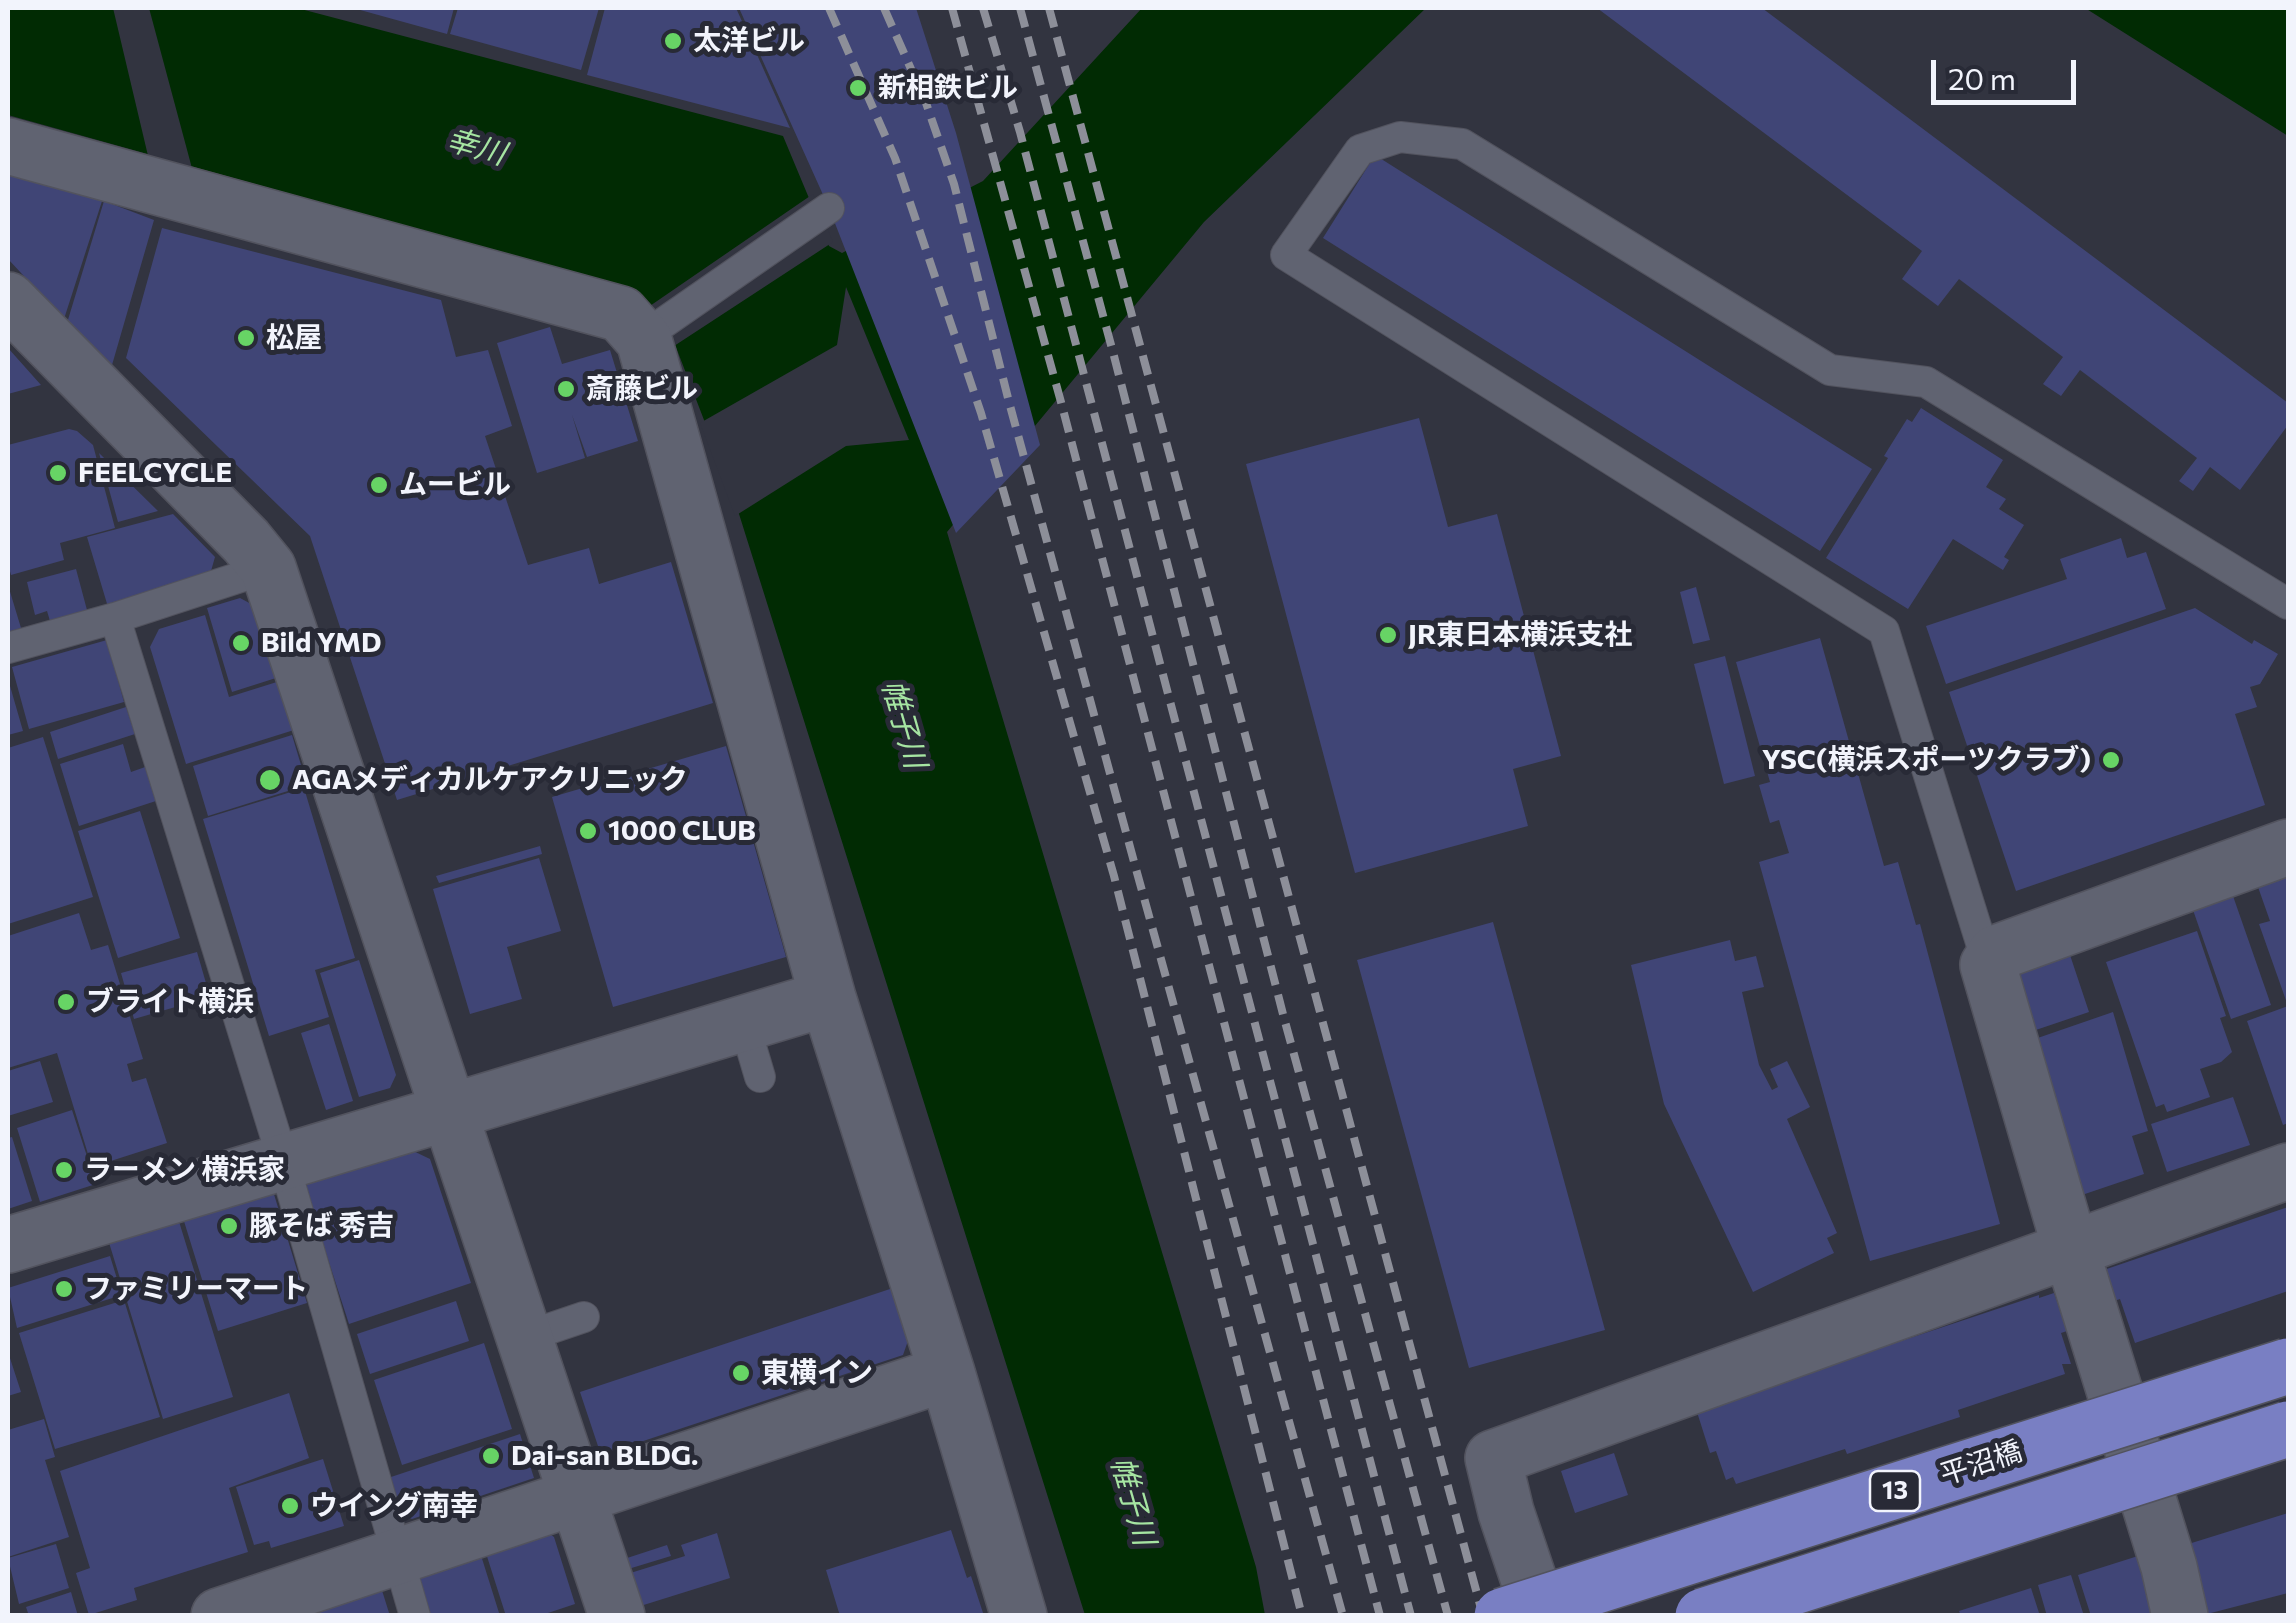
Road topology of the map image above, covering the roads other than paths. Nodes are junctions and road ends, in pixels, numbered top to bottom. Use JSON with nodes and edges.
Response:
{"nodes":[{"id":1,"x":8,"y":146,"type":"edge"},
{"id":2,"x":829,"y":208,"type":"dead end"},
{"id":3,"x":8,"y":300,"type":"edge"},
{"id":4,"x":644,"y":340,"type":"junction"},
{"id":5,"x":268,"y":568,"type":"junction"},
{"id":6,"x":2288,"y":604,"type":"edge"},
{"id":7,"x":115,"y":618,"type":"junction"},
{"id":8,"x":8,"y":648,"type":"edge"},
{"id":9,"x":2288,"y":847,"type":"edge"},
{"id":10,"x":1988,"y":965,"type":"junction"},
{"id":11,"x":828,"y":998,"type":"junction"},
{"id":12,"x":744,"y":1023,"type":"junction"},
{"id":13,"x":760,"y":1077,"type":"dead end"},
{"id":14,"x":451,"y":1110,"type":"junction"},
{"id":15,"x":283,"y":1160,"type":"junction"},
{"id":16,"x":2288,"y":1171,"type":"edge"},
{"id":17,"x":8,"y":1245,"type":"edge"},
{"id":18,"x":2071,"y":1250,"type":"junction"},
{"id":19,"x":584,"y":1317,"type":"dead end"},
{"id":20,"x":526,"y":1338,"type":"junction"},
{"id":21,"x":2288,"y":1366,"type":"edge"},
{"id":22,"x":947,"y":1372,"type":"junction"},
{"id":23,"x":2288,"y":1429,"type":"edge"},
{"id":24,"x":577,"y":1496,"type":"junction"},
{"id":25,"x":398,"y":1556,"type":"junction"},
{"id":26,"x":2174,"y":1591,"type":"edge"},
{"id":27,"x":219,"y":1616,"type":"edge"},
{"id":28,"x":415,"y":1616,"type":"edge"},
{"id":29,"x":616,"y":1616,"type":"edge"},
{"id":30,"x":1019,"y":1616,"type":"edge"},
{"id":31,"x":1502,"y":1616,"type":"edge"},
{"id":32,"x":1541,"y":1616,"type":"edge"},
{"id":33,"x":1704,"y":1616,"type":"edge"}],
"edges":[{"from":1,"to":4,"type":"street"},
{"from":2,"to":4,"type":"lane"},
{"from":3,"to":5,"type":"street"},
{"from":4,"to":11,"type":"street"},
{"from":5,"to":7,"type":"lane"},
{"from":5,"to":14,"type":"street"},
{"from":6,"to":10,"type":"lane"},
{"from":7,"to":8,"type":"lane"},
{"from":7,"to":15,"type":"lane"},
{"from":9,"to":10,"type":"street"},
{"from":10,"to":18,"type":"street"},
{"from":11,"to":12,"type":"street"},
{"from":11,"to":22,"type":"street"},
{"from":12,"to":13,"type":"lane"},
{"from":12,"to":14,"type":"street"},
{"from":14,"to":15,"type":"street"},
{"from":14,"to":20,"type":"street"},
{"from":15,"to":17,"type":"street"},
{"from":15,"to":25,"type":"lane"},
{"from":16,"to":18,"type":"street"},
{"from":18,"to":26,"type":"street"},
{"from":18,"to":32,"type":"street"},
{"from":19,"to":20,"type":"lane"},
{"from":20,"to":24,"type":"street"},
{"from":21,"to":31,"type":"main road","name":"平沼橋","number":"13","bridge":true},
{"from":22,"to":24,"type":"street"},
{"from":22,"to":30,"type":"street"},
{"from":23,"to":33,"type":"main road","number":"13","bridge":true},
{"from":24,"to":25,"type":"street"},
{"from":24,"to":29,"type":"street"},
{"from":25,"to":27,"type":"street"},
{"from":25,"to":28,"type":"lane"}]}
